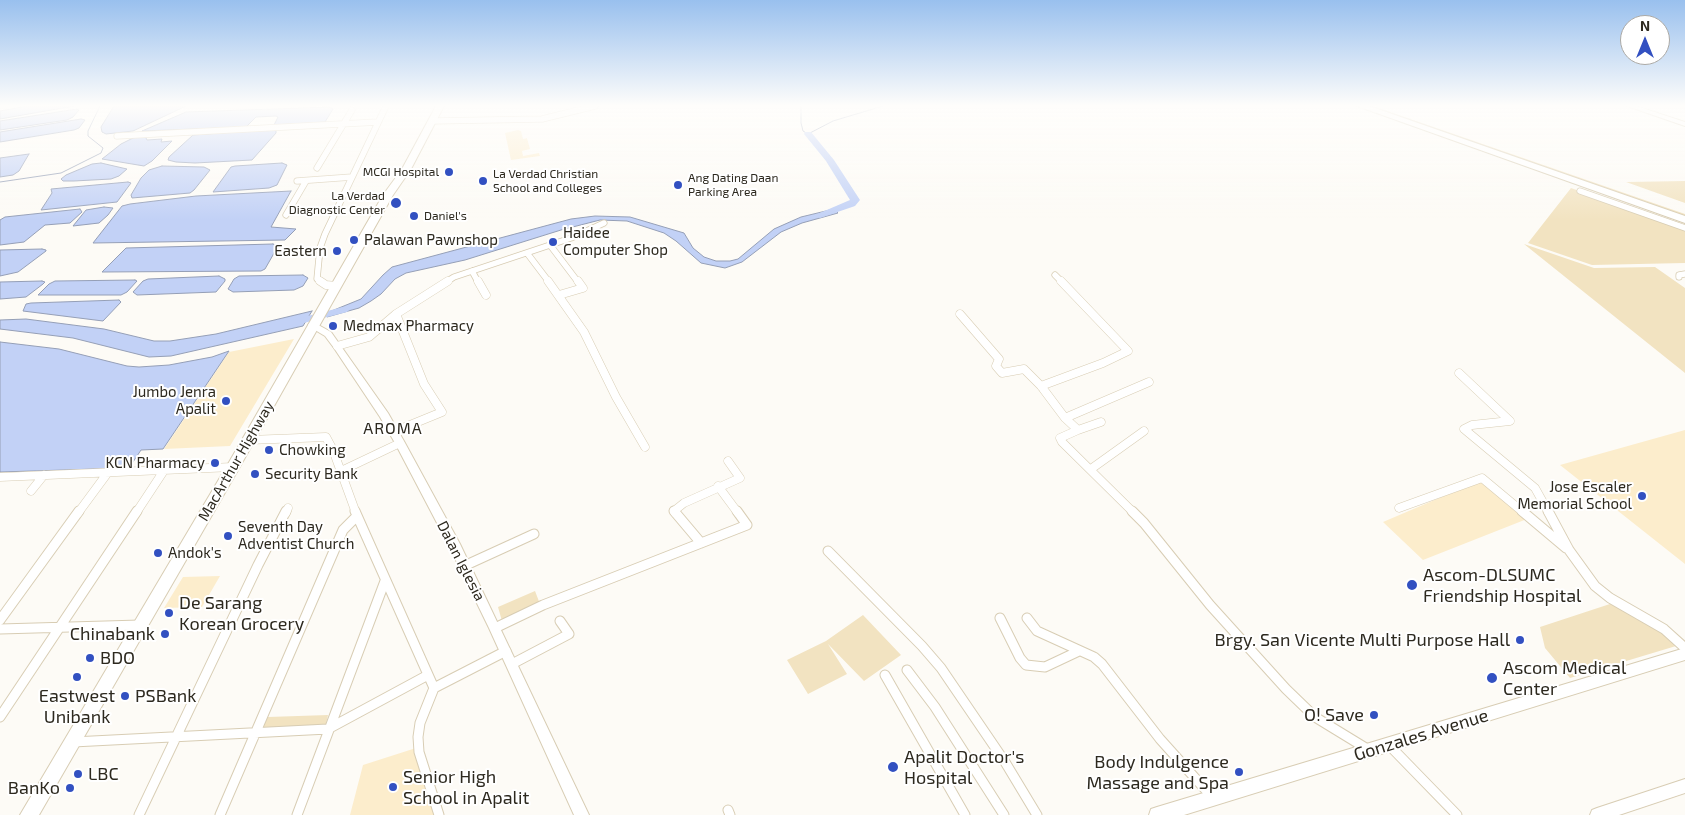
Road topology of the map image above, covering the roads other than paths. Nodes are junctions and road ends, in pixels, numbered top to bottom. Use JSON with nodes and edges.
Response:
{"nodes":[{"id":1,"x":331,"y":144,"type":"edge"},
{"id":2,"x":368,"y":144,"type":"edge"},
{"id":3,"x":419,"y":144,"type":"edge"},
{"id":4,"x":1469,"y":144,"type":"edge"},
{"id":5,"x":1491,"y":144,"type":"edge"},
{"id":6,"x":317,"y":168,"type":"dead end"},
{"id":7,"x":352,"y":177,"type":"junction"},
{"id":8,"x":306,"y":181,"type":"junction"},
{"id":9,"x":297,"y":182,"type":"dead end"},
{"id":10,"x":1580,"y":191,"type":"dead end"},
{"id":11,"x":1685,"y":211,"type":"edge"},
{"id":12,"x":286,"y":215,"type":"dead end"},
{"id":13,"x":1685,"y":220,"type":"edge"},
{"id":14,"x":604,"y":223,"type":"dead end"},
{"id":15,"x":1685,"y":228,"type":"edge"},
{"id":16,"x":550,"y":245,"type":"junction"},
{"id":17,"x":527,"y":253,"type":"junction"},
{"id":18,"x":472,"y":271,"type":"junction"},
{"id":19,"x":1685,"y":274,"type":"edge"},
{"id":20,"x":1055,"y":276,"type":"dead end"},
{"id":21,"x":1685,"y":280,"type":"edge"},
{"id":22,"x":336,"y":286,"type":"junction"},
{"id":23,"x":559,"y":295,"type":"junction"},
{"id":24,"x":486,"y":296,"type":"dead end"},
{"id":25,"x":396,"y":314,"type":"junction"},
{"id":26,"x":960,"y":314,"type":"dead end"},
{"id":27,"x":317,"y":320,"type":"junction"},
{"id":28,"x":337,"y":346,"type":"junction"},
{"id":29,"x":1459,"y":373,"type":"dead end"},
{"id":30,"x":1149,"y":382,"type":"dead end"},
{"id":31,"x":1041,"y":386,"type":"junction"},
{"id":32,"x":1066,"y":418,"type":"junction"},
{"id":33,"x":1101,"y":422,"type":"dead end"},
{"id":34,"x":1078,"y":430,"type":"junction"},
{"id":35,"x":1144,"y":431,"type":"dead end"},
{"id":36,"x":393,"y":432,"type":"junction"},
{"id":37,"x":248,"y":440,"type":"junction"},
{"id":38,"x":400,"y":443,"type":"junction"},
{"id":39,"x":646,"y":447,"type":"dead end"},
{"id":40,"x":728,"y":461,"type":"dead end"},
{"id":41,"x":233,"y":467,"type":"junction"},
{"id":42,"x":165,"y":469,"type":"junction"},
{"id":43,"x":1091,"y":469,"type":"junction"},
{"id":44,"x":109,"y":471,"type":"junction"},
{"id":45,"x":341,"y":471,"type":"junction"},
{"id":46,"x":44,"y":474,"type":"junction"},
{"id":47,"x":0,"y":477,"type":"edge"},
{"id":48,"x":718,"y":486,"type":"junction"},
{"id":49,"x":31,"y":491,"type":"dead end"},
{"id":50,"x":288,"y":508,"type":"dead end"},
{"id":51,"x":1399,"y":508,"type":"dead end"},
{"id":52,"x":358,"y":516,"type":"junction"},
{"id":53,"x":534,"y":534,"type":"dead end"},
{"id":54,"x":701,"y":543,"type":"junction"},
{"id":55,"x":1569,"y":550,"type":"junction"},
{"id":56,"x":828,"y":551,"type":"dead end"},
{"id":57,"x":464,"y":566,"type":"junction"},
{"id":58,"x":385,"y":581,"type":"junction"},
{"id":59,"x":1000,"y":618,"type":"dead end"},
{"id":60,"x":1027,"y":618,"type":"dead end"},
{"id":61,"x":0,"y":620,"type":"edge"},
{"id":62,"x":560,"y":621,"type":"dead end"},
{"id":63,"x":140,"y":625,"type":"junction"},
{"id":64,"x":60,"y":627,"type":"junction"},
{"id":65,"x":495,"y":628,"type":"junction"},
{"id":66,"x":0,"y":629,"type":"edge"},
{"id":67,"x":1685,"y":648,"type":"edge"},
{"id":68,"x":506,"y":651,"type":"junction"},
{"id":69,"x":1079,"y":651,"type":"junction"},
{"id":70,"x":1685,"y":654,"type":"edge"},
{"id":71,"x":512,"y":664,"type":"junction"},
{"id":72,"x":907,"y":670,"type":"dead end"},
{"id":73,"x":428,"y":675,"type":"junction"},
{"id":74,"x":886,"y":675,"type":"dead end"},
{"id":75,"x":434,"y":688,"type":"junction"},
{"id":76,"x":0,"y":717,"type":"edge"},
{"id":77,"x":328,"y":729,"type":"junction"},
{"id":78,"x":254,"y":734,"type":"junction"},
{"id":79,"x":176,"y":737,"type":"junction"},
{"id":80,"x":71,"y":742,"type":"junction"},
{"id":81,"x":1388,"y":744,"type":"junction"},
{"id":82,"x":1370,"y":750,"type":"junction"},
{"id":83,"x":1685,"y":786,"type":"edge"},
{"id":84,"x":1213,"y":798,"type":"junction"},
{"id":85,"x":30,"y":815,"type":"edge"},
{"id":86,"x":139,"y":815,"type":"edge"},
{"id":87,"x":220,"y":815,"type":"edge"},
{"id":88,"x":297,"y":815,"type":"edge"},
{"id":89,"x":439,"y":815,"type":"edge"},
{"id":90,"x":582,"y":815,"type":"edge"},
{"id":91,"x":965,"y":815,"type":"edge"},
{"id":92,"x":1004,"y":815,"type":"edge"},
{"id":93,"x":1037,"y":815,"type":"edge"},
{"id":94,"x":1157,"y":815,"type":"edge"},
{"id":95,"x":1457,"y":815,"type":"edge"},
{"id":96,"x":1597,"y":815,"type":"edge"}],
"edges":[{"from":1,"to":6,"type":"street"},
{"from":2,"to":7,"type":"street"},
{"from":3,"to":22,"type":"highway","name":"MacArthur Highway"},
{"from":4,"to":13,"type":"highway"},
{"from":5,"to":11,"type":"highway"},
{"from":7,"to":8,"type":"street"},
{"from":7,"to":22,"type":"street"},
{"from":8,"to":9,"type":"street"},
{"from":8,"to":12,"type":"street"},
{"from":10,"to":15,"type":"street"},
{"from":14,"to":16,"type":"street"},
{"from":16,"to":17,"type":"street"},
{"from":16,"to":23,"type":"street"},
{"from":17,"to":18,"type":"street"},
{"from":17,"to":23,"type":"street"},
{"from":18,"to":24,"type":"street"},
{"from":18,"to":25,"type":"street"},
{"from":19,"to":21,"type":"street"},
{"from":20,"to":31,"type":"street"},
{"from":22,"to":27,"type":"highway","name":"MacArthur Highway"},
{"from":23,"to":39,"type":"street"},
{"from":25,"to":28,"type":"street"},
{"from":25,"to":36,"type":"street"},
{"from":26,"to":31,"type":"street"},
{"from":27,"to":28,"type":"street","name":"Dalan Iglesia"},
{"from":27,"to":37,"type":"highway","name":"MacArthur Highway"},
{"from":28,"to":36,"type":"street","name":"Dalan Iglesia"},
{"from":29,"to":55,"type":"street"},
{"from":30,"to":32,"type":"street"},
{"from":31,"to":32,"type":"street"},
{"from":32,"to":34,"type":"street"},
{"from":33,"to":34,"type":"street"},
{"from":34,"to":43,"type":"street"},
{"from":35,"to":43,"type":"street"},
{"from":36,"to":38,"type":"street","name":"Dalan Iglesia"},
{"from":37,"to":41,"type":"highway","name":"MacArthur Highway"},
{"from":37,"to":45,"type":"street"},
{"from":38,"to":45,"type":"street"},
{"from":38,"to":57,"type":"street","name":"Dalan Iglesia"},
{"from":40,"to":48,"type":"street"},
{"from":41,"to":42,"type":"street"},
{"from":41,"to":63,"type":"highway","name":"MacArthur Highway"},
{"from":42,"to":44,"type":"street"},
{"from":42,"to":64,"type":"street"},
{"from":43,"to":82,"type":"street"},
{"from":44,"to":46,"type":"street"},
{"from":44,"to":61,"type":"street"},
{"from":45,"to":52,"type":"street"},
{"from":46,"to":47,"type":"street"},
{"from":46,"to":49,"type":"street"},
{"from":48,"to":54,"type":"street"},
{"from":48,"to":54,"type":"street"},
{"from":50,"to":79,"type":"street"},
{"from":51,"to":55,"type":"street"},
{"from":52,"to":58,"type":"street"},
{"from":52,"to":78,"type":"street"},
{"from":53,"to":57,"type":"street"},
{"from":54,"to":65,"type":"street"},
{"from":55,"to":67,"type":"street"},
{"from":56,"to":93,"type":"street"},
{"from":57,"to":65,"type":"street","name":"Dalan Iglesia"},
{"from":58,"to":73,"type":"street"},
{"from":58,"to":77,"type":"street"},
{"from":59,"to":69,"type":"street"},
{"from":60,"to":69,"type":"street"},
{"from":62,"to":71,"type":"street"},
{"from":63,"to":64,"type":"street"},
{"from":63,"to":80,"type":"highway","name":"MacArthur Highway"},
{"from":64,"to":66,"type":"street"},
{"from":64,"to":76,"type":"street"},
{"from":65,"to":68,"type":"street","name":"Dalan Iglesia"},
{"from":68,"to":71,"type":"street","name":"Dalan Iglesia"},
{"from":68,"to":75,"type":"street"},
{"from":69,"to":84,"type":"street"},
{"from":70,"to":81,"type":"main road","name":"Gonzales Avenue"},
{"from":71,"to":90,"type":"street","name":"Dalan Iglesia"},
{"from":72,"to":92,"type":"street"},
{"from":73,"to":75,"type":"street"},
{"from":73,"to":77,"type":"street"},
{"from":74,"to":91,"type":"street"},
{"from":75,"to":89,"type":"street"},
{"from":77,"to":78,"type":"street"},
{"from":77,"to":88,"type":"street"},
{"from":78,"to":79,"type":"street"},
{"from":78,"to":87,"type":"street"},
{"from":79,"to":80,"type":"street"},
{"from":79,"to":86,"type":"street"},
{"from":80,"to":85,"type":"highway","name":"MacArthur Highway"},
{"from":81,"to":82,"type":"main road","name":"Gonzales Avenue"},
{"from":81,"to":95,"type":"street"},
{"from":82,"to":84,"type":"main road","name":"Gonzales Avenue"},
{"from":83,"to":96,"type":"street"},
{"from":84,"to":94,"type":"main road","name":"Gonzales Avenue"}]}
